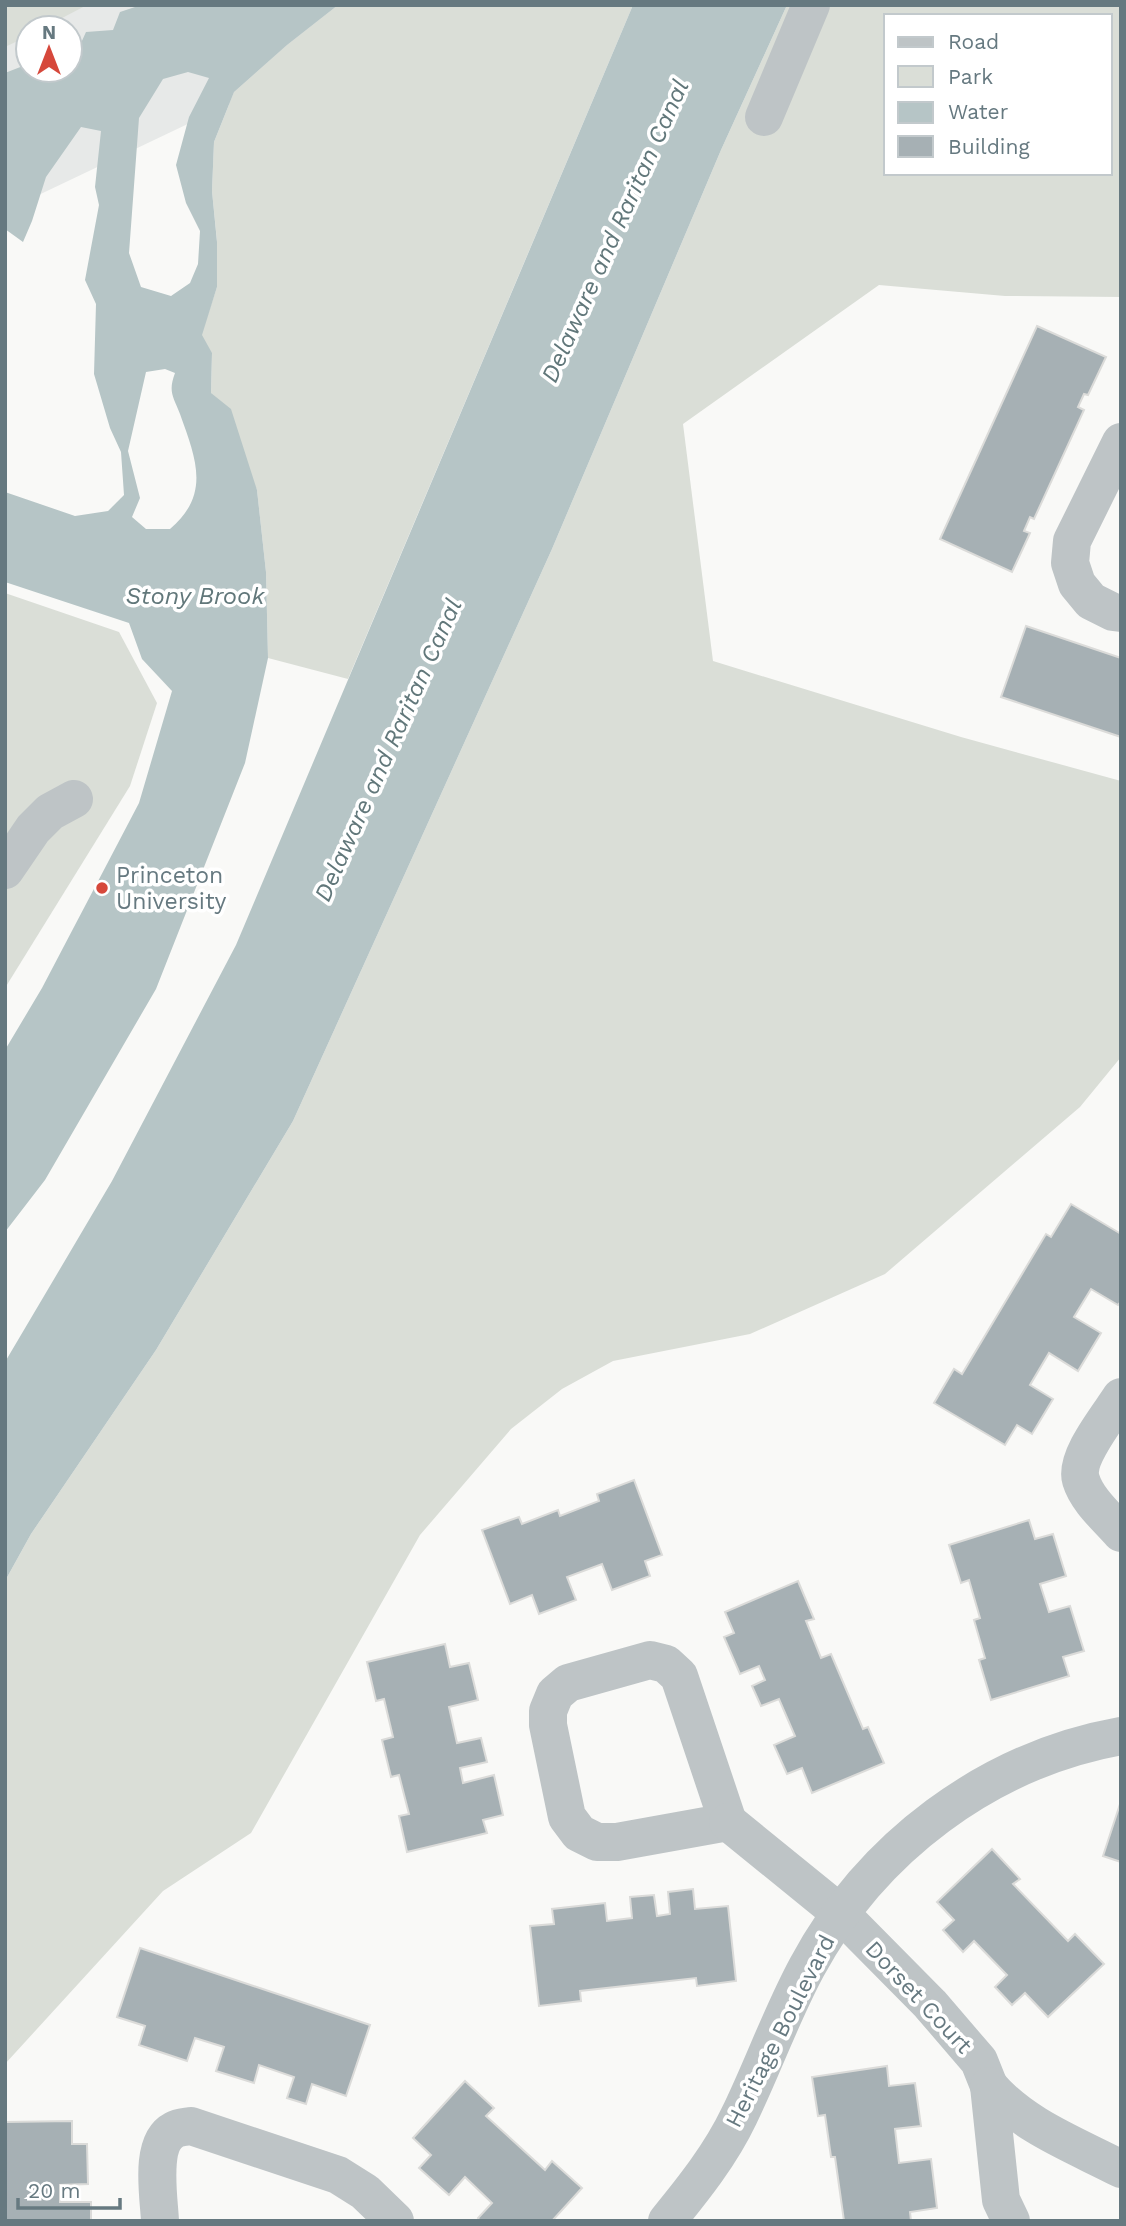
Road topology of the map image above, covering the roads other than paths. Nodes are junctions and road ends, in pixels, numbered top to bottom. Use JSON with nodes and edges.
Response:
{"nodes":[{"id":1,"x":811,"y":5,"type":"edge"},
{"id":2,"x":764,"y":117,"type":"dead end"},
{"id":3,"x":1121,"y":442,"type":"edge"},
{"id":4,"x":1121,"y":613,"type":"edge"},
{"id":5,"x":74,"y":799,"type":"dead end"},
{"id":6,"x":5,"y":870,"type":"edge"},
{"id":7,"x":1121,"y":1397,"type":"edge"},
{"id":8,"x":1121,"y":1533,"type":"edge"},
{"id":9,"x":1121,"y":1736,"type":"edge"},
{"id":10,"x":728,"y":1822,"type":"junction"},
{"id":11,"x":840,"y":1913,"type":"junction"},
{"id":12,"x":989,"y":2086,"type":"junction"},
{"id":13,"x":1121,"y":2169,"type":"edge"},
{"id":14,"x":160,"y":2221,"type":"edge"},
{"id":15,"x":395,"y":2221,"type":"edge"},
{"id":16,"x":667,"y":2221,"type":"edge"},
{"id":17,"x":1011,"y":2221,"type":"edge"}],
"edges":[{"from":1,"to":2,"type":"street"},
{"from":3,"to":4,"type":"street"},
{"from":5,"to":6,"type":"street"},
{"from":7,"to":8,"type":"street"},
{"from":9,"to":11,"type":"street","name":"Heritage Boulevard"},
{"from":10,"to":10,"type":"street"},
{"from":10,"to":11,"type":"street","name":"Dorset Court"},
{"from":11,"to":12,"type":"street","name":"Dorset Court"},
{"from":11,"to":16,"type":"street","name":"Heritage Boulevard"},
{"from":12,"to":13,"type":"street","name":"Dorset Court"},
{"from":12,"to":17,"type":"street","name":"Dorset Court"},
{"from":14,"to":15,"type":"street"}]}
